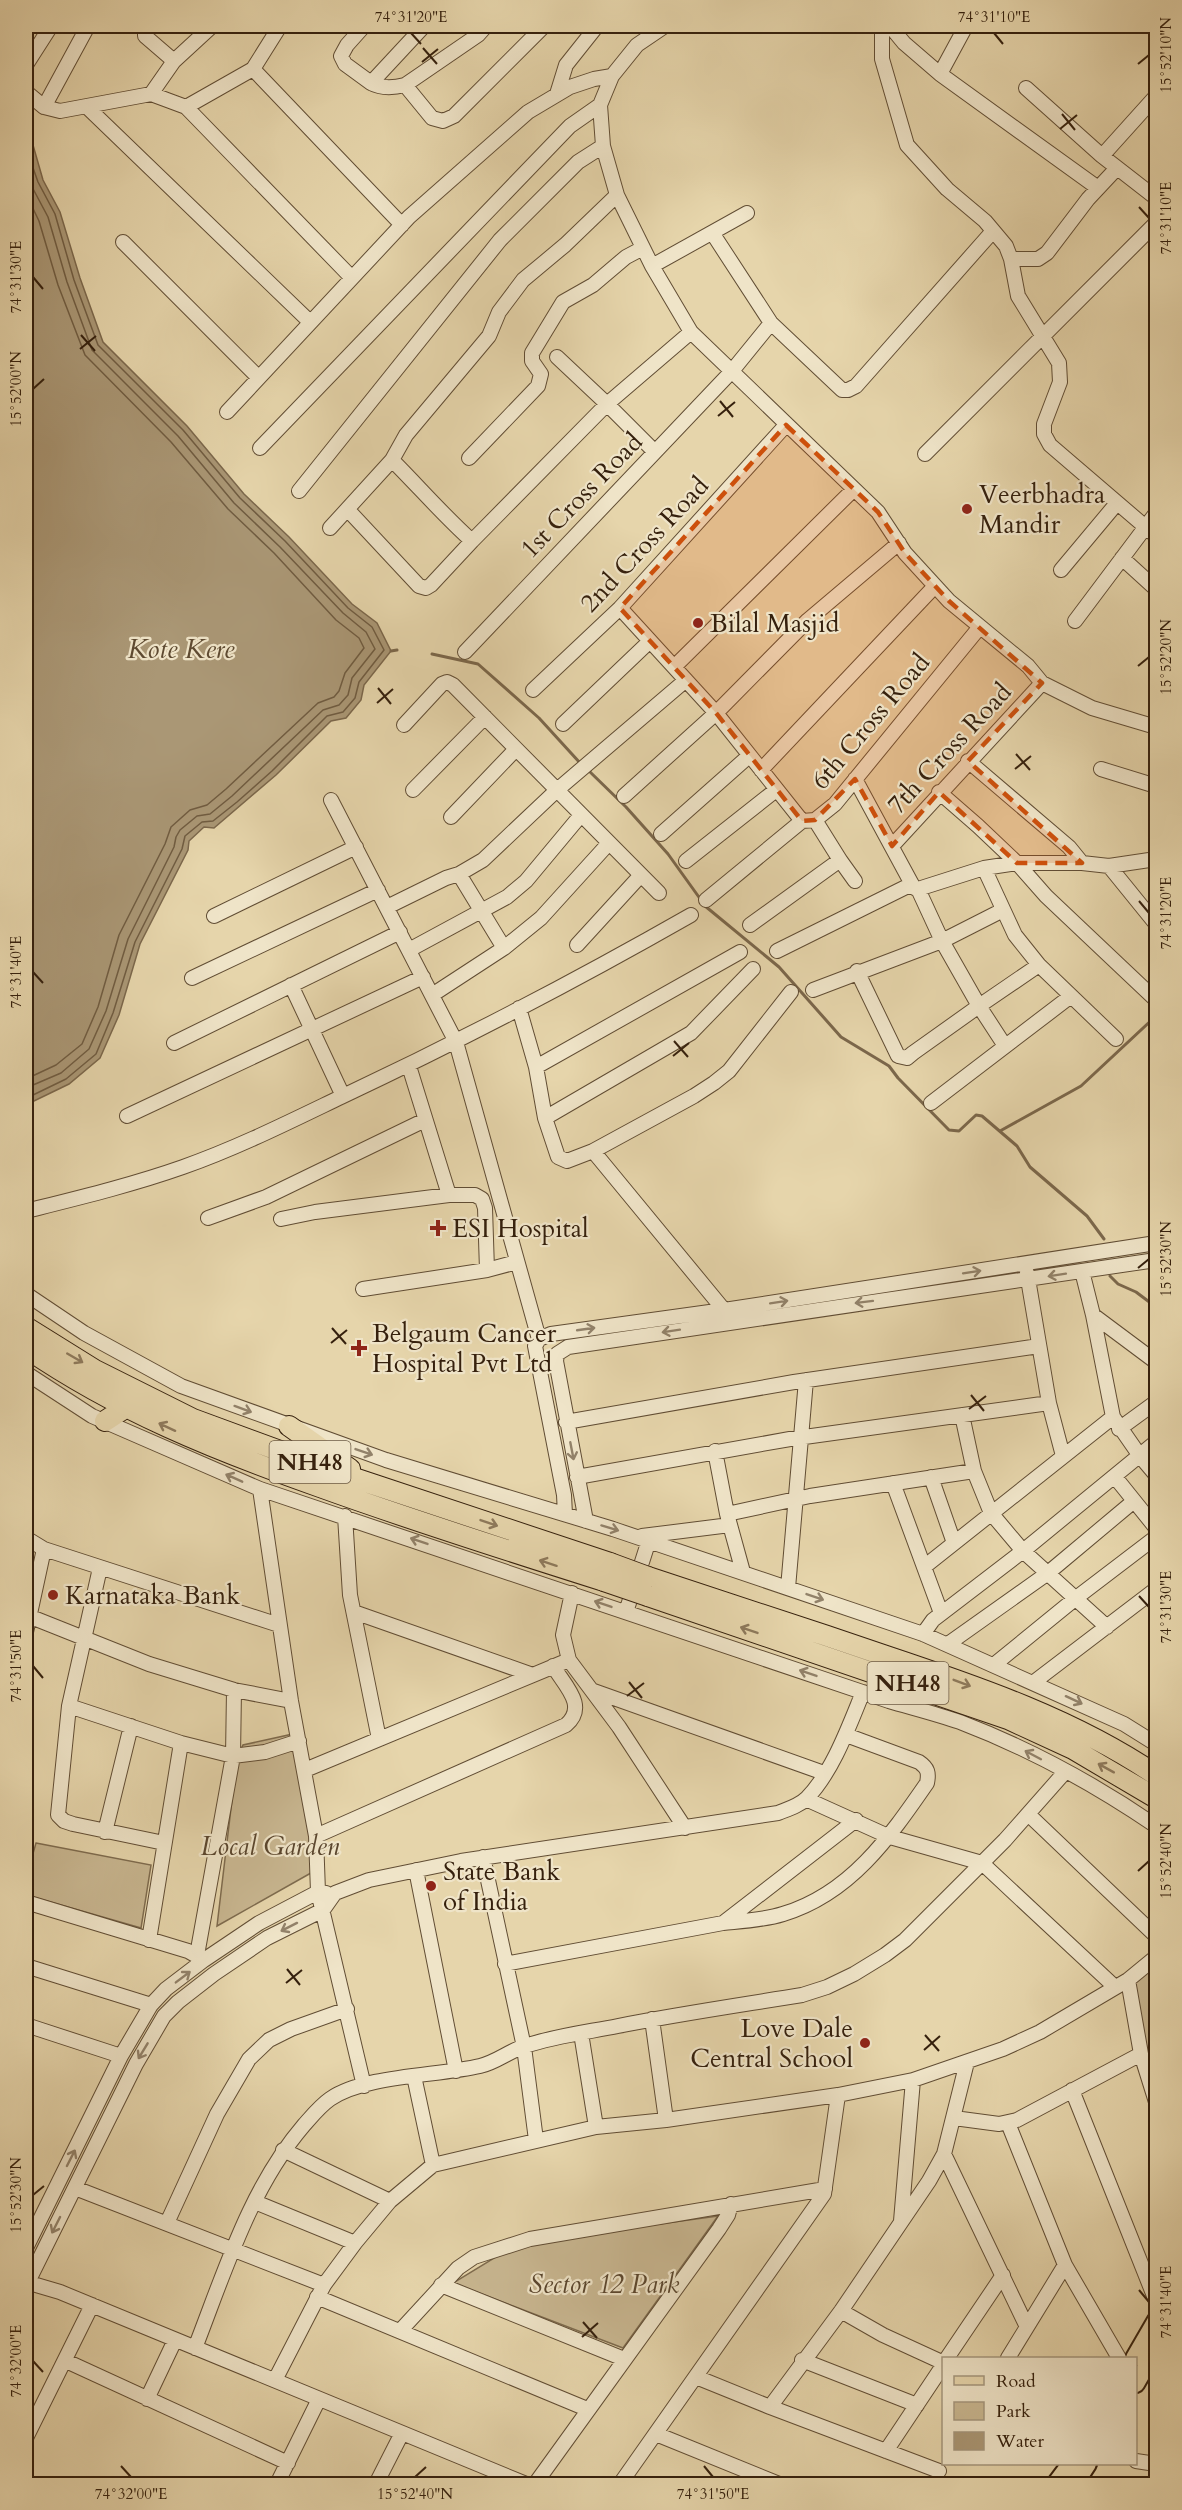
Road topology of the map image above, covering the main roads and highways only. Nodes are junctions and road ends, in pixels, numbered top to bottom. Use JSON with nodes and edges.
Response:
{"nodes":[{"id":1,"x":26,"y":1327,"type":"edge"},
{"id":2,"x":26,"y":1348,"type":"edge"},
{"id":3,"x":125,"y":1408,"type":"junction"},
{"id":4,"x":105,"y":1421,"type":"road end"},
{"id":5,"x":289,"y":1426,"type":"road end"},
{"id":6,"x":374,"y":1484,"type":"junction"},
{"id":7,"x":607,"y":1572,"type":"junction"},
{"id":8,"x":648,"y":1586,"type":"junction"},
{"id":9,"x":1156,"y":1775,"type":"edge"},
{"id":10,"x":1156,"y":1798,"type":"edge"},
{"id":11,"x":1156,"y":2320,"type":"edge"},
{"id":12,"x":1156,"y":2349,"type":"edge"},
{"id":13,"x":1135,"y":2357,"type":"edge"},
{"id":14,"x":1137,"y":2382,"type":"edge"},
{"id":15,"x":1069,"y":2465,"type":"edge"},
{"id":16,"x":1087,"y":2465,"type":"edge"},
{"id":17,"x":1056,"y":2484,"type":"edge"},
{"id":18,"x":1075,"y":2484,"type":"edge"}],
"edges":[{"from":1,"to":6,"type":"highway","number":"NH48","one_way":true},
{"from":2,"to":3,"type":"highway","number":"NH48"},
{"from":3,"to":4,"type":"highway"},
{"from":7,"to":3,"type":"highway","number":"NH48","one_way":true},
{"from":5,"to":6,"type":"highway"},
{"from":6,"to":7,"type":"highway","number":"NH48","one_way":true},
{"from":7,"to":8,"type":"highway","number":"NH48","bridge":true},
{"from":8,"to":9,"type":"highway","number":"NH48","one_way":true},
{"from":10,"to":8,"type":"highway","number":"NH48","one_way":true},
{"from":11,"to":13,"type":"main road"},
{"from":12,"to":14,"type":"main road"},
{"from":15,"to":17,"type":"main road"},
{"from":16,"to":18,"type":"main road"}]}
